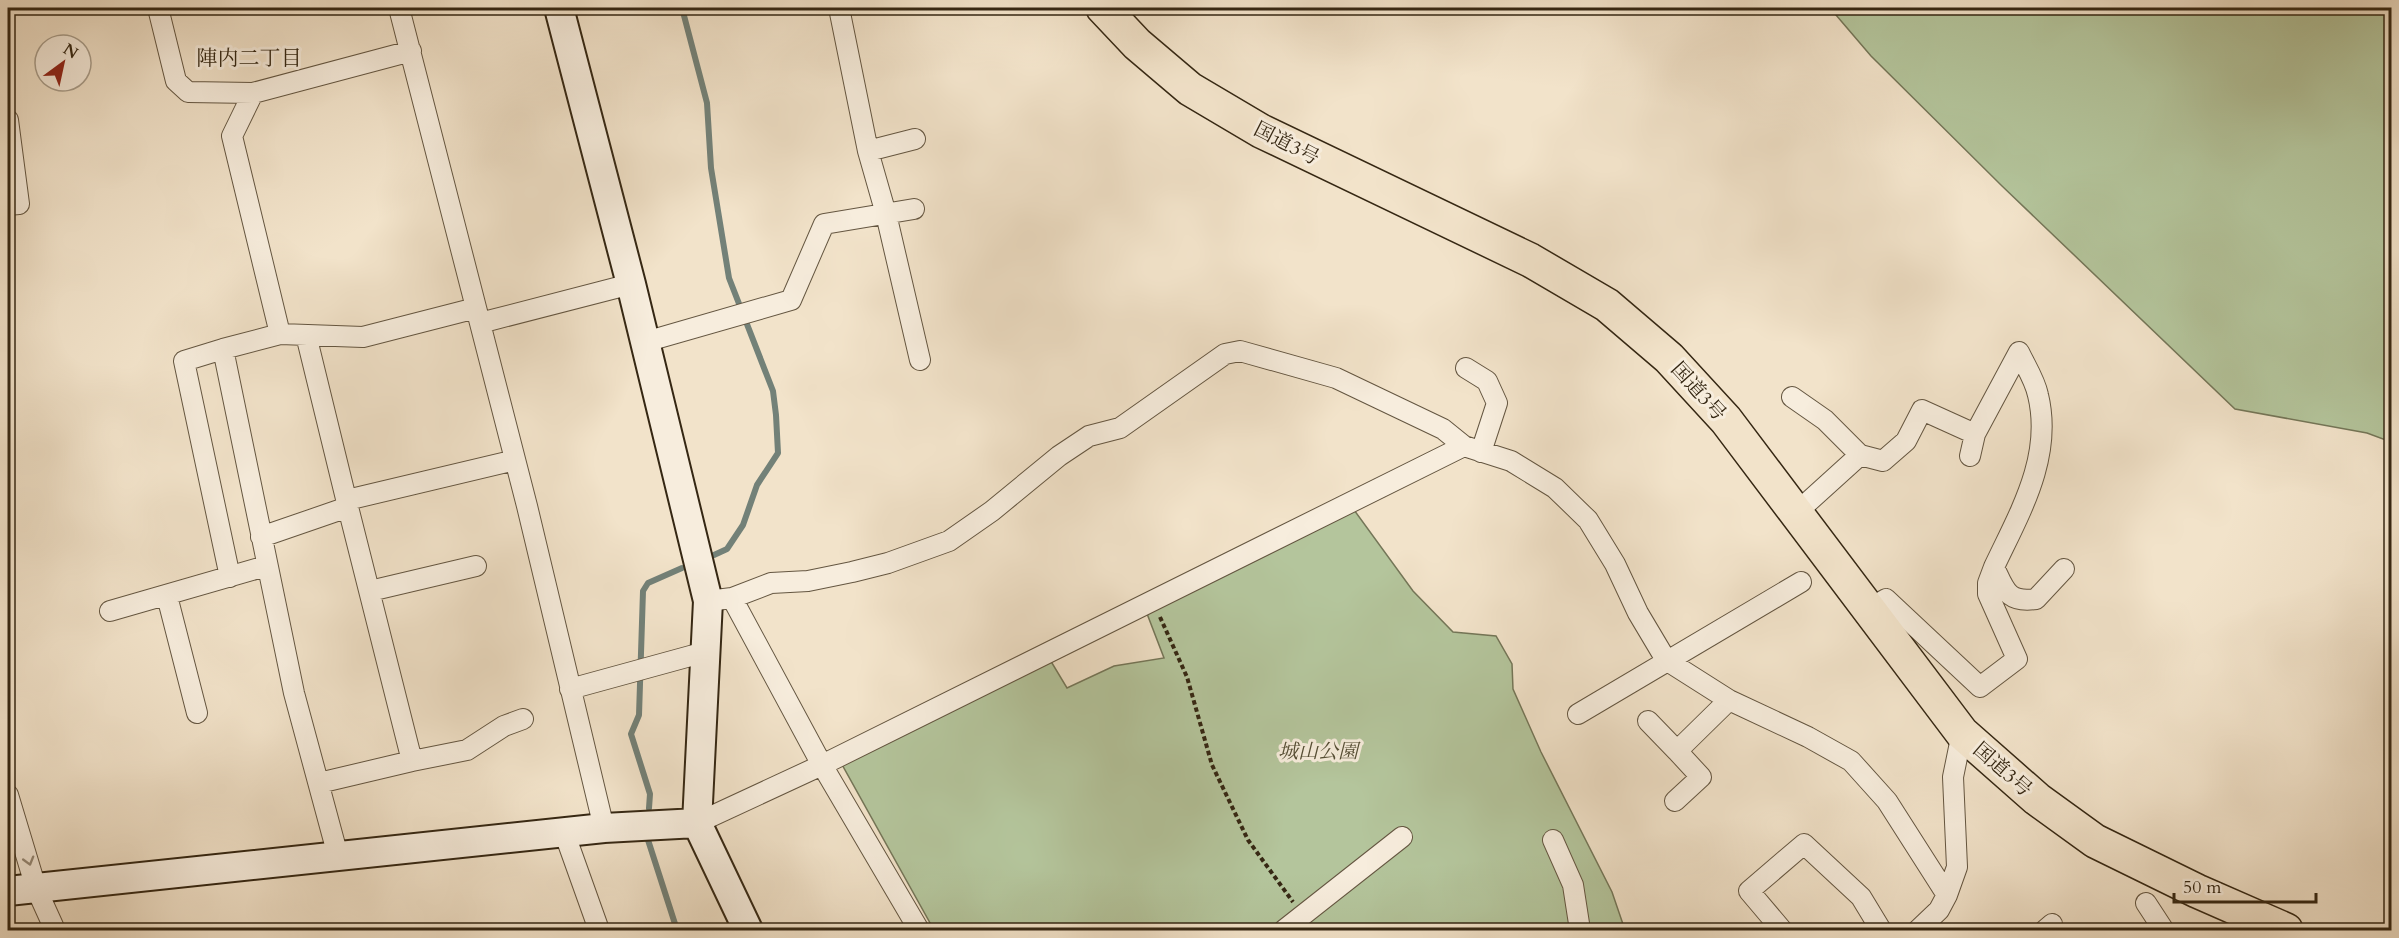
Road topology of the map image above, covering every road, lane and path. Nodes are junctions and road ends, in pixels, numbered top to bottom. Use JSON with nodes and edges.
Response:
{"nodes":[{"id":1,"x":158,"y":8,"type":"edge"},
{"id":2,"x":399,"y":8,"type":"edge"},
{"id":3,"x":559,"y":8,"type":"edge"},
{"id":4,"x":839,"y":8,"type":"edge"},
{"id":5,"x":1103,"y":8,"type":"edge"},
{"id":6,"x":411,"y":51,"type":"junction"},
{"id":7,"x":253,"y":93,"type":"junction"},
{"id":8,"x":8,"y":120,"type":"edge"},
{"id":9,"x":915,"y":139,"type":"dead end"},
{"id":10,"x":868,"y":150,"type":"junction"},
{"id":11,"x":8,"y":205,"type":"edge"},
{"id":12,"x":914,"y":209,"type":"dead end"},
{"id":13,"x":886,"y":214,"type":"junction"},
{"id":14,"x":631,"y":284,"type":"junction"},
{"id":15,"x":478,"y":315,"type":"junction"},
{"id":16,"x":280,"y":334,"type":"junction"},
{"id":17,"x":306,"y":335,"type":"junction"},
{"id":18,"x":645,"y":342,"type":"junction"},
{"id":19,"x":223,"y":349,"type":"junction"},
{"id":20,"x":920,"y":360,"type":"dead end"},
{"id":21,"x":1466,"y":368,"type":"dead end"},
{"id":22,"x":1792,"y":398,"type":"dead end"},
{"id":23,"x":1975,"y":434,"type":"junction"},
{"id":24,"x":1473,"y":449,"type":"junction"},
{"id":25,"x":1860,"y":455,"type":"junction"},
{"id":26,"x":1970,"y":456,"type":"dead end"},
{"id":27,"x":515,"y":460,"type":"junction"},
{"id":28,"x":348,"y":503,"type":"junction"},
{"id":29,"x":1796,"y":513,"type":"junction"},
{"id":30,"x":261,"y":537,"type":"junction"},
{"id":31,"x":266,"y":566,"type":"junction"},
{"id":32,"x":476,"y":566,"type":"dead end"},
{"id":33,"x":1994,"y":567,"type":"junction"},
{"id":34,"x":2064,"y":569,"type":"dead end"},
{"id":35,"x":230,"y":577,"type":"junction"},
{"id":36,"x":1801,"y":582,"type":"dead end"},
{"id":37,"x":370,"y":591,"type":"junction"},
{"id":38,"x":167,"y":596,"type":"junction"},
{"id":39,"x":720,"y":600,"type":"junction"},
{"id":40,"x":1153,"y":600,"type":"junction"},
{"id":41,"x":1869,"y":609,"type":"junction"},
{"id":42,"x":110,"y":611,"type":"dead end"},
{"id":43,"x":705,"y":655,"type":"junction"},
{"id":44,"x":1666,"y":660,"type":"junction"},
{"id":45,"x":570,"y":689,"type":"junction"},
{"id":46,"x":1730,"y":700,"type":"junction"},
{"id":47,"x":196,"y":713,"type":"dead end"},
{"id":48,"x":1578,"y":714,"type":"dead end"},
{"id":49,"x":523,"y":719,"type":"dead end"},
{"id":50,"x":1648,"y":721,"type":"dead end"},
{"id":51,"x":1962,"y":733,"type":"junction"},
{"id":52,"x":1677,"y":751,"type":"junction"},
{"id":53,"x":412,"y":760,"type":"junction"},
{"id":54,"x":822,"y":765,"type":"junction"},
{"id":55,"x":319,"y":783,"type":"junction"},
{"id":56,"x":8,"y":795,"type":"edge"},
{"id":57,"x":1675,"y":801,"type":"dead end"},
{"id":58,"x":697,"y":823,"type":"junction"},
{"id":59,"x":604,"y":828,"type":"junction"},
{"id":60,"x":564,"y":832,"type":"junction"},
{"id":61,"x":1402,"y":837,"type":"dead end"},
{"id":62,"x":1553,"y":840,"type":"dead end"},
{"id":63,"x":338,"y":856,"type":"junction"},
{"id":64,"x":24,"y":889,"type":"edge"},
{"id":65,"x":2197,"y":891,"type":"junction"},
{"id":66,"x":1947,"y":895,"type":"junction"},
{"id":67,"x":2145,"y":903,"type":"dead end"},
{"id":68,"x":1303,"y":915,"type":"junction"},
{"id":69,"x":55,"y":930,"type":"edge"},
{"id":70,"x":599,"y":930,"type":"edge"},
{"id":71,"x":748,"y":930,"type":"edge"},
{"id":72,"x":919,"y":930,"type":"edge"},
{"id":73,"x":1284,"y":930,"type":"edge"},
{"id":74,"x":1580,"y":930,"type":"edge"},
{"id":75,"x":1782,"y":930,"type":"edge"},
{"id":76,"x":1881,"y":930,"type":"edge"},
{"id":77,"x":1918,"y":930,"type":"edge"},
{"id":78,"x":2162,"y":930,"type":"edge"},
{"id":79,"x":2262,"y":930,"type":"edge"},
{"id":80,"x":2286,"y":930,"type":"edge"}],
"edges":[{"from":1,"to":7,"type":"street"},
{"from":2,"to":6,"type":"street"},
{"from":3,"to":14,"type":"street"},
{"from":4,"to":10,"type":"street"},
{"from":5,"to":29,"type":"highway","name":"国道3号"},
{"from":6,"to":7,"type":"street"},
{"from":6,"to":15,"type":"street"},
{"from":7,"to":16,"type":"street"},
{"from":8,"to":11,"type":"street"},
{"from":9,"to":10,"type":"street"},
{"from":10,"to":13,"type":"street"},
{"from":12,"to":13,"type":"street"},
{"from":13,"to":18,"type":"street"},
{"from":13,"to":20,"type":"street"},
{"from":14,"to":15,"type":"street"},
{"from":14,"to":18,"type":"street"},
{"from":15,"to":17,"type":"street"},
{"from":15,"to":27,"type":"street"},
{"from":16,"to":17,"type":"street"},
{"from":16,"to":19,"type":"street"},
{"from":17,"to":28,"type":"street"},
{"from":18,"to":39,"type":"street"},
{"from":19,"to":30,"type":"street"},
{"from":19,"to":35,"type":"street"},
{"from":21,"to":24,"type":"street"},
{"from":22,"to":25,"type":"street"},
{"from":23,"to":25,"type":"street"},
{"from":23,"to":26,"type":"street"},
{"from":23,"to":33,"type":"street"},
{"from":24,"to":39,"type":"street"},
{"from":24,"to":40,"type":"street"},
{"from":24,"to":44,"type":"street"},
{"from":25,"to":29,"type":"street"},
{"from":27,"to":28,"type":"street"},
{"from":27,"to":45,"type":"street"},
{"from":28,"to":30,"type":"street"},
{"from":28,"to":37,"type":"street"},
{"from":29,"to":41,"type":"highway","name":"国道3号"},
{"from":30,"to":31,"type":"street"},
{"from":31,"to":35,"type":"street"},
{"from":31,"to":55,"type":"street"},
{"from":32,"to":37,"type":"street"},
{"from":33,"to":34,"type":"street"},
{"from":33,"to":41,"type":"street"},
{"from":35,"to":38,"type":"street"},
{"from":36,"to":44,"type":"street"},
{"from":37,"to":53,"type":"street"},
{"from":38,"to":42,"type":"street"},
{"from":38,"to":47,"type":"street"},
{"from":39,"to":43,"type":"street"},
{"from":39,"to":54,"type":"street"},
{"from":40,"to":54,"type":"street"},
{"from":40,"to":68,"type":"path"},
{"from":41,"to":51,"type":"highway","name":"国道3号"},
{"from":43,"to":45,"type":"street"},
{"from":43,"to":58,"type":"street"},
{"from":44,"to":46,"type":"street"},
{"from":44,"to":48,"type":"street"},
{"from":45,"to":59,"type":"street"},
{"from":46,"to":52,"type":"street"},
{"from":46,"to":66,"type":"street"},
{"from":49,"to":53,"type":"street"},
{"from":50,"to":52,"type":"street"},
{"from":51,"to":65,"type":"highway","name":"国道3号"},
{"from":51,"to":66,"type":"street"},
{"from":52,"to":57,"type":"street"},
{"from":53,"to":55,"type":"street"},
{"from":54,"to":58,"type":"street"},
{"from":54,"to":72,"type":"street"},
{"from":55,"to":63,"type":"street"},
{"from":56,"to":64,"type":"street","one_way":true},
{"from":58,"to":59,"type":"street"},
{"from":58,"to":71,"type":"street"},
{"from":59,"to":60,"type":"street"},
{"from":60,"to":63,"type":"street"},
{"from":60,"to":70,"type":"street"},
{"from":61,"to":68,"type":"street"},
{"from":62,"to":74,"type":"street"},
{"from":63,"to":64,"type":"street"},
{"from":64,"to":69,"type":"street"},
{"from":65,"to":79,"type":"highway","name":"国道3号"},
{"from":65,"to":80,"type":"highway","name":"国道3号"},
{"from":66,"to":77,"type":"street"},
{"from":67,"to":78,"type":"street"},
{"from":68,"to":73,"type":"street"},
{"from":75,"to":76,"type":"street"}]}
